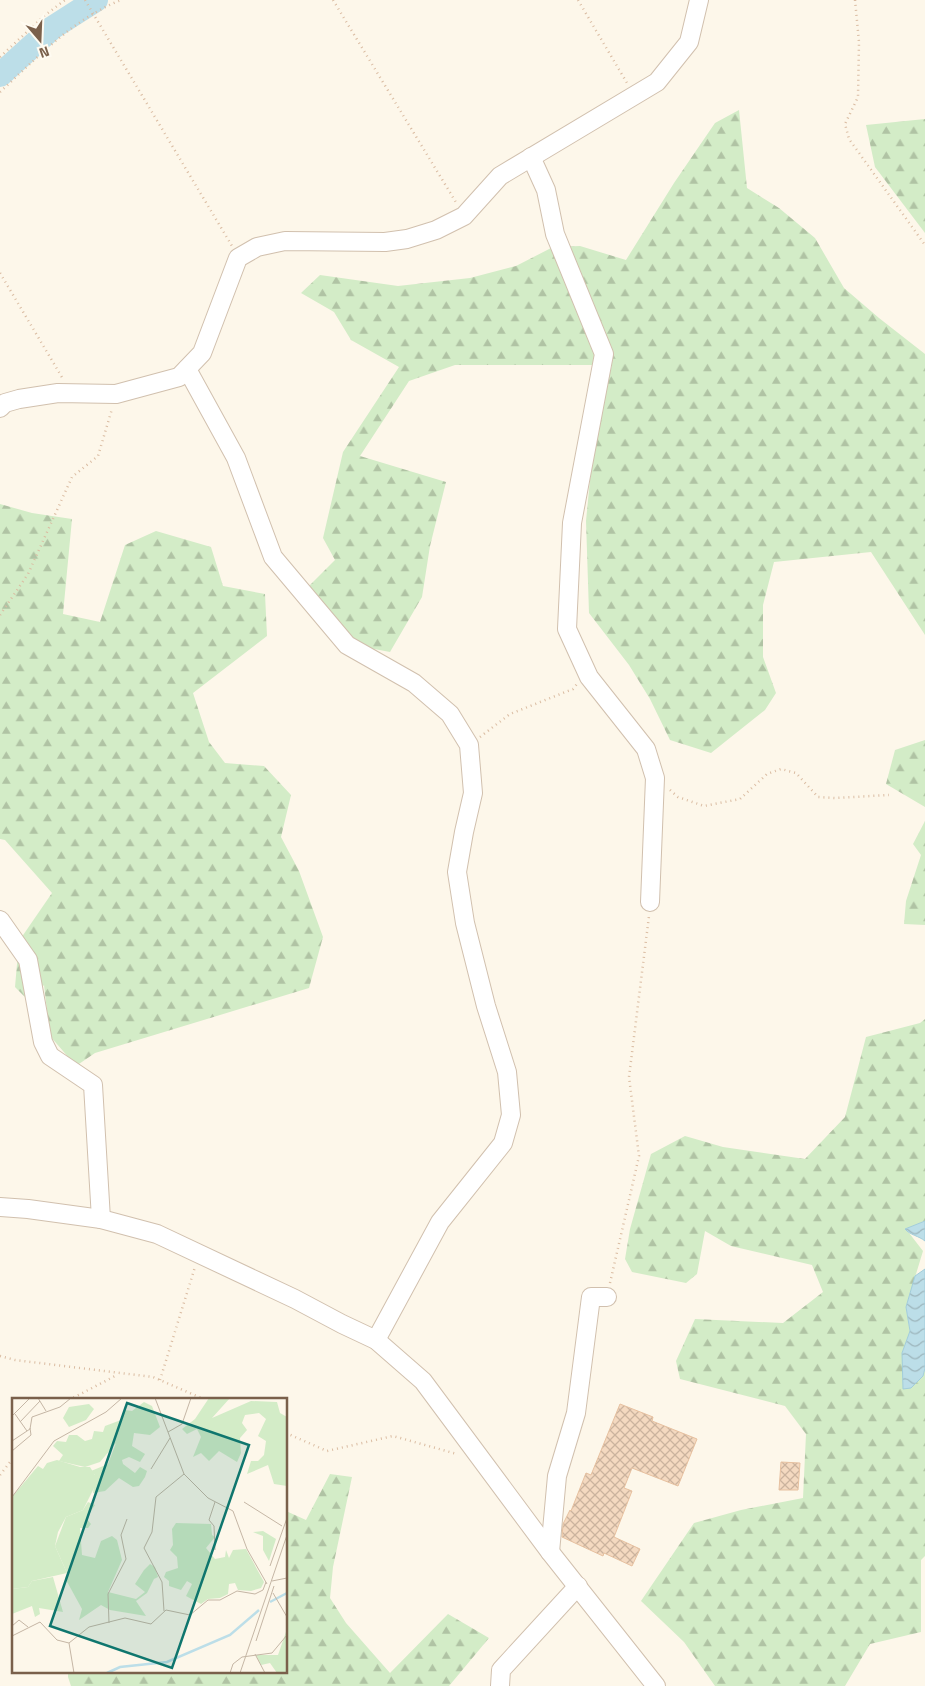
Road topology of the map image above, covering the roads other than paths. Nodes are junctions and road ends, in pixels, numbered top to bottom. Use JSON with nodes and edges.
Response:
{"nodes":[{"id":1,"x":699,"y":0,"type":"edge"},
{"id":2,"x":531,"y":157,"type":"junction"},
{"id":3,"x":187,"y":369,"type":"junction"},
{"id":4,"x":0,"y":408,"type":"edge"},
{"id":5,"x":650,"y":902,"type":"road end"},
{"id":6,"x":0,"y":920,"type":"edge"},
{"id":7,"x":0,"y":1207,"type":"edge"},
{"id":8,"x":101,"y":1219,"type":"junction"},
{"id":9,"x":606,"y":1298,"type":"road end"},
{"id":10,"x":376,"y":1340,"type":"junction"},
{"id":11,"x":550,"y":1552,"type":"junction"},
{"id":12,"x":578,"y":1586,"type":"junction"},
{"id":13,"x":500,"y":1686,"type":"edge"},
{"id":14,"x":656,"y":1686,"type":"edge"}],
"edges":[{"from":1,"to":2,"type":"street"},
{"from":2,"to":3,"type":"street"},
{"from":2,"to":5,"type":"street"},
{"from":3,"to":4,"type":"street"},
{"from":3,"to":10,"type":"street"},
{"from":6,"to":8,"type":"street"},
{"from":7,"to":8,"type":"street"},
{"from":8,"to":10,"type":"street"},
{"from":9,"to":11,"type":"street"},
{"from":10,"to":11,"type":"street"},
{"from":11,"to":12,"type":"street"},
{"from":12,"to":13,"type":"street"},
{"from":12,"to":14,"type":"street"}]}
